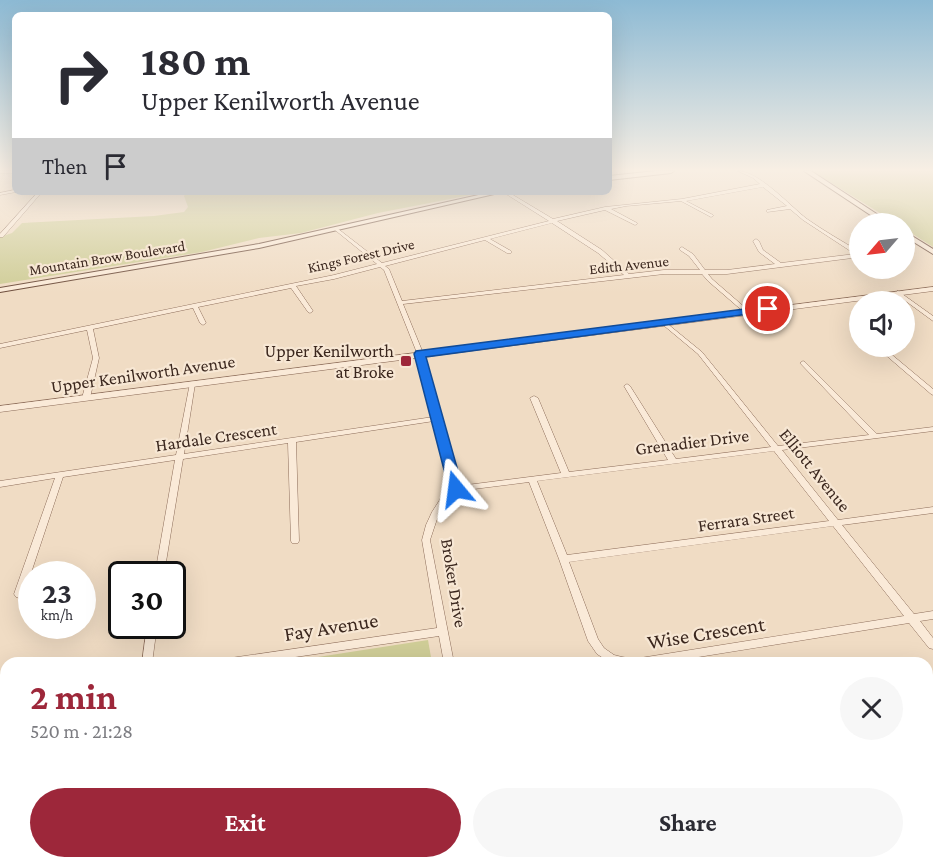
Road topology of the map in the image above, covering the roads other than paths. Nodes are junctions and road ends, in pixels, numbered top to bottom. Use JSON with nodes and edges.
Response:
{"nodes":[{"id":1,"x":23,"y":212,"type":"edge"},
{"id":2,"x":414,"y":212,"type":"edge"},
{"id":3,"x":534,"y":212,"type":"edge"},
{"id":4,"x":591,"y":212,"type":"edge"},
{"id":5,"x":612,"y":212,"type":"edge"},
{"id":6,"x":703,"y":212,"type":"edge"},
{"id":7,"x":797,"y":212,"type":"edge"},
{"id":8,"x":711,"y":216,"type":"dead end"},
{"id":9,"x":550,"y":222,"type":"junction"},
{"id":10,"x":635,"y":224,"type":"dead end"},
{"id":11,"x":0,"y":228,"type":"edge"},
{"id":12,"x":9,"y":228,"type":"junction"},
{"id":13,"x":337,"y":229,"type":"junction"},
{"id":14,"x":2,"y":236,"type":"dead end"},
{"id":15,"x":487,"y":238,"type":"junction"},
{"id":16,"x":915,"y":240,"type":"edge"},
{"id":17,"x":756,"y":241,"type":"dead end"},
{"id":18,"x":849,"y":247,"type":"edge"},
{"id":19,"x":681,"y":249,"type":"dead end"},
{"id":20,"x":509,"y":252,"type":"dead end"},
{"id":21,"x":933,"y":252,"type":"edge"},
{"id":22,"x":849,"y":256,"type":"edge"},
{"id":23,"x":780,"y":265,"type":"junction"},
{"id":24,"x":384,"y":266,"type":"junction"},
{"id":25,"x":703,"y":273,"type":"junction"},
{"id":26,"x":628,"y":276,"type":"junction"},
{"id":27,"x":292,"y":286,"type":"junction"},
{"id":28,"x":933,"y":289,"type":"edge"},
{"id":29,"x":0,"y":290,"type":"edge"},
{"id":30,"x":915,"y":291,"type":"edge"},
{"id":31,"x":849,"y":299,"type":"edge"},
{"id":32,"x":400,"y":303,"type":"junction"},
{"id":33,"x":195,"y":306,"type":"junction"},
{"id":34,"x":915,"y":306,"type":"edge"},
{"id":35,"x":310,"y":312,"type":"dead end"},
{"id":36,"x":747,"y":312,"type":"junction"},
{"id":37,"x":933,"y":319,"type":"edge"},
{"id":38,"x":664,"y":322,"type":"junction"},
{"id":39,"x":203,"y":323,"type":"dead end"},
{"id":40,"x":90,"y":328,"type":"junction"},
{"id":41,"x":0,"y":346,"type":"edge"},
{"id":42,"x":420,"y":354,"type":"junction"},
{"id":43,"x":891,"y":357,"type":"edge"},
{"id":44,"x":803,"y":363,"type":"dead end"},
{"id":45,"x":192,"y":384,"type":"junction"},
{"id":46,"x":627,"y":386,"type":"dead end"},
{"id":47,"x":933,"y":393,"type":"edge"},
{"id":48,"x":86,"y":398,"type":"junction"},
{"id":49,"x":534,"y":399,"type":"dead end"},
{"id":50,"x":0,"y":409,"type":"edge"},
{"id":51,"x":436,"y":419,"type":"junction"},
{"id":52,"x":933,"y":429,"type":"edge"},
{"id":53,"x":875,"y":436,"type":"junction"},
{"id":54,"x":292,"y":440,"type":"junction"},
{"id":55,"x":777,"y":448,"type":"junction"},
{"id":56,"x":180,"y":457,"type":"junction"},
{"id":57,"x":673,"y":461,"type":"junction"},
{"id":58,"x":60,"y":475,"type":"junction"},
{"id":59,"x":566,"y":475,"type":"junction"},
{"id":60,"x":532,"y":479,"type":"junction"},
{"id":61,"x":0,"y":484,"type":"edge"},
{"id":62,"x":456,"y":489,"type":"junction"},
{"id":63,"x":933,"y":510,"type":"edge"},
{"id":64,"x":836,"y":523,"type":"junction"},
{"id":65,"x":295,"y":541,"type":"dead end"},
{"id":66,"x":564,"y":559,"type":"junction"},
{"id":67,"x":30,"y":561,"type":"edge"},
{"id":68,"x":162,"y":561,"type":"edge"},
{"id":69,"x":933,"y":615,"type":"edge"},
{"id":70,"x":912,"y":619,"type":"junction"},
{"id":71,"x":443,"y":631,"type":"junction"},
{"id":72,"x":150,"y":639,"type":"edge"},
{"id":73,"x":933,"y":645,"type":"edge"},
{"id":74,"x":148,"y":657,"type":"edge"},
{"id":75,"x":265,"y":657,"type":"edge"},
{"id":76,"x":449,"y":657,"type":"edge"},
{"id":77,"x":610,"y":657,"type":"edge"},
{"id":78,"x":672,"y":657,"type":"edge"}],
"edges":[{"from":1,"to":12,"type":"street"},
{"from":2,"to":13,"type":"main road","name":"Mountain Brow Boulevard"},
{"from":3,"to":9,"type":"street"},
{"from":4,"to":9,"type":"street","name":"Kings Forest Drive"},
{"from":5,"to":10,"type":"street"},
{"from":6,"to":8,"type":"street"},
{"from":7,"to":18,"type":"street"},
{"from":9,"to":15,"type":"street","name":"Kings Forest Drive"},
{"from":9,"to":26,"type":"street"},
{"from":11,"to":12,"type":"street"},
{"from":12,"to":14,"type":"street"},
{"from":13,"to":24,"type":"street"},
{"from":13,"to":29,"type":"main road","name":"Mountain Brow Boulevard"},
{"from":15,"to":20,"type":"street"},
{"from":15,"to":24,"type":"street","name":"Kings Forest Drive"},
{"from":16,"to":21,"type":"main road"},
{"from":17,"to":23,"type":"street"},
{"from":19,"to":25,"type":"street"},
{"from":22,"to":23,"type":"street","name":"Edith Avenue"},
{"from":23,"to":25,"type":"street","name":"Edith Avenue"},
{"from":24,"to":27,"type":"street","name":"Kings Forest Drive"},
{"from":24,"to":32,"type":"street"},
{"from":25,"to":26,"type":"street","name":"Edith Avenue"},
{"from":25,"to":36,"type":"street"},
{"from":26,"to":32,"type":"street","name":"Edith Avenue"},
{"from":27,"to":33,"type":"street","name":"Kings Forest Drive"},
{"from":27,"to":35,"type":"street"},
{"from":28,"to":30,"type":"street","name":"Upper Kenilworth Avenue"},
{"from":31,"to":36,"type":"street","name":"Upper Kenilworth Avenue"},
{"from":32,"to":42,"type":"street"},
{"from":33,"to":39,"type":"street"},
{"from":33,"to":40,"type":"street","name":"Kings Forest Drive"},
{"from":34,"to":37,"type":"street"},
{"from":36,"to":38,"type":"street","name":"Upper Kenilworth Avenue"},
{"from":38,"to":42,"type":"street","name":"Upper Kenilworth Avenue"},
{"from":38,"to":55,"type":"street","name":"Elliott Avenue"},
{"from":40,"to":41,"type":"street","name":"Kings Forest Drive"},
{"from":40,"to":48,"type":"street"},
{"from":42,"to":45,"type":"street","name":"Upper Kenilworth Avenue"},
{"from":42,"to":51,"type":"street"},
{"from":43,"to":47,"type":"street"},
{"from":44,"to":53,"type":"street"},
{"from":45,"to":48,"type":"street","name":"Upper Kenilworth Avenue"},
{"from":45,"to":56,"type":"street"},
{"from":46,"to":57,"type":"street"},
{"from":48,"to":50,"type":"street","name":"Upper Kenilworth Avenue"},
{"from":49,"to":59,"type":"street"},
{"from":51,"to":54,"type":"street","name":"Hardale Crescent"},
{"from":51,"to":62,"type":"street"},
{"from":52,"to":53,"type":"street","name":"Grenadier Drive"},
{"from":53,"to":55,"type":"street","name":"Grenadier Drive"},
{"from":54,"to":56,"type":"street","name":"Hardale Crescent"},
{"from":54,"to":65,"type":"street"},
{"from":55,"to":57,"type":"street","name":"Grenadier Drive"},
{"from":55,"to":64,"type":"street","name":"Elliott Avenue"},
{"from":56,"to":58,"type":"street","name":"Hardale Crescent"},
{"from":56,"to":68,"type":"street"},
{"from":57,"to":59,"type":"street","name":"Grenadier Drive"},
{"from":58,"to":61,"type":"street","name":"Hardale Crescent"},
{"from":58,"to":67,"type":"street"},
{"from":59,"to":60,"type":"street","name":"Grenadier Drive"},
{"from":60,"to":62,"type":"street","name":"Grenadier Drive"},
{"from":60,"to":66,"type":"street","name":"Wise Crescent"},
{"from":62,"to":71,"type":"street","name":"Broker Drive"},
{"from":63,"to":64,"type":"street","name":"Ferrara Street"},
{"from":64,"to":66,"type":"street","name":"Ferrara Street"},
{"from":64,"to":70,"type":"street","name":"Elliott Avenue"},
{"from":66,"to":77,"type":"street","name":"Wise Crescent"},
{"from":69,"to":70,"type":"street","name":"Wise Crescent"},
{"from":70,"to":73,"type":"street","name":"Elliott Avenue"},
{"from":70,"to":78,"type":"street","name":"Wise Crescent"},
{"from":71,"to":75,"type":"street","name":"Fay Avenue"},
{"from":71,"to":76,"type":"street","name":"Broker Drive"},
{"from":72,"to":74,"type":"street"}]}
